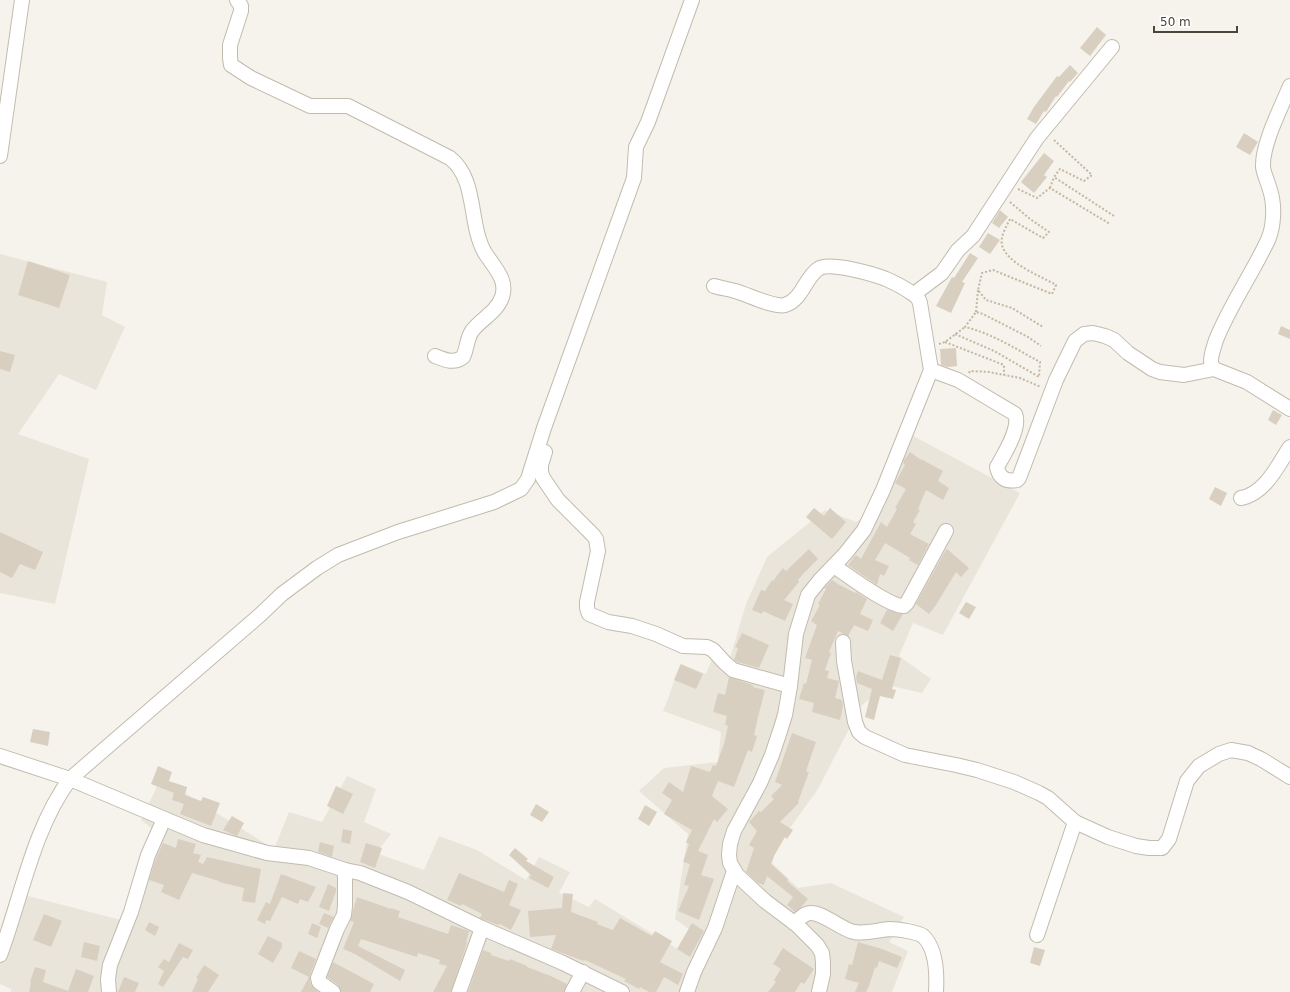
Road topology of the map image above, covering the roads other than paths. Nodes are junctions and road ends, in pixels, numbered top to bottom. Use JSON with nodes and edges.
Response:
{"nodes":[{"id":1,"x":22,"y":0,"type":"edge"},
{"id":2,"x":237,"y":0,"type":"edge"},
{"id":3,"x":692,"y":0,"type":"edge"},
{"id":4,"x":1112,"y":47,"type":"dead end"},
{"id":5,"x":1290,"y":86,"type":"edge"},
{"id":6,"x":0,"y":156,"type":"edge"},
{"id":7,"x":714,"y":286,"type":"dead end"},
{"id":8,"x":914,"y":294,"type":"junction"},
{"id":9,"x":435,"y":356,"type":"dead end"},
{"id":10,"x":1214,"y":369,"type":"junction"},
{"id":11,"x":931,"y":370,"type":"junction"},
{"id":12,"x":1290,"y":409,"type":"edge"},
{"id":13,"x":544,"y":428,"type":"junction"},
{"id":14,"x":1290,"y":446,"type":"edge"},
{"id":15,"x":1241,"y":498,"type":"dead end"},
{"id":16,"x":946,"y":531,"type":"dead end"},
{"id":17,"x":834,"y":566,"type":"junction"},
{"id":18,"x":843,"y":642,"type":"dead end"},
{"id":19,"x":790,"y":686,"type":"junction"},
{"id":20,"x":0,"y":756,"type":"edge"},
{"id":21,"x":1290,"y":777,"type":"edge"},
{"id":22,"x":70,"y":779,"type":"junction"},
{"id":23,"x":164,"y":819,"type":"junction"},
{"id":24,"x":1075,"y":822,"type":"junction"},
{"id":25,"x":344,"y":870,"type":"junction"},
{"id":26,"x":734,"y":871,"type":"junction"},
{"id":27,"x":794,"y":923,"type":"junction"},
{"id":28,"x":482,"y":928,"type":"junction"},
{"id":29,"x":1037,"y":935,"type":"dead end"},
{"id":30,"x":0,"y":955,"type":"edge"},
{"id":31,"x":584,"y":972,"type":"junction"},
{"id":32,"x":109,"y":992,"type":"edge"},
{"id":33,"x":333,"y":992,"type":"edge"},
{"id":34,"x":459,"y":992,"type":"edge"},
{"id":35,"x":572,"y":992,"type":"edge"},
{"id":36,"x":622,"y":992,"type":"edge"},
{"id":37,"x":686,"y":992,"type":"edge"},
{"id":38,"x":819,"y":992,"type":"edge"},
{"id":39,"x":936,"y":992,"type":"edge"}],
"edges":[{"from":1,"to":6,"type":"street"},
{"from":2,"to":9,"type":"street"},
{"from":3,"to":13,"type":"street"},
{"from":4,"to":8,"type":"street"},
{"from":5,"to":10,"type":"street"},
{"from":7,"to":8,"type":"street"},
{"from":8,"to":11,"type":"street"},
{"from":10,"to":11,"type":"street"},
{"from":10,"to":12,"type":"street"},
{"from":11,"to":17,"type":"street"},
{"from":13,"to":19,"type":"street"},
{"from":13,"to":22,"type":"street"},
{"from":14,"to":15,"type":"street"},
{"from":16,"to":17,"type":"street"},
{"from":17,"to":19,"type":"street"},
{"from":18,"to":24,"type":"street"},
{"from":19,"to":26,"type":"street"},
{"from":20,"to":22,"type":"street"},
{"from":21,"to":24,"type":"street"},
{"from":22,"to":23,"type":"street"},
{"from":22,"to":30,"type":"street"},
{"from":23,"to":25,"type":"street"},
{"from":23,"to":32,"type":"street"},
{"from":24,"to":29,"type":"street"},
{"from":25,"to":28,"type":"street"},
{"from":25,"to":33,"type":"street"},
{"from":26,"to":27,"type":"street"},
{"from":26,"to":37,"type":"street"},
{"from":27,"to":38,"type":"street"},
{"from":27,"to":39,"type":"street"},
{"from":28,"to":31,"type":"street"},
{"from":28,"to":34,"type":"street"},
{"from":31,"to":35,"type":"street"},
{"from":31,"to":36,"type":"street"}]}
